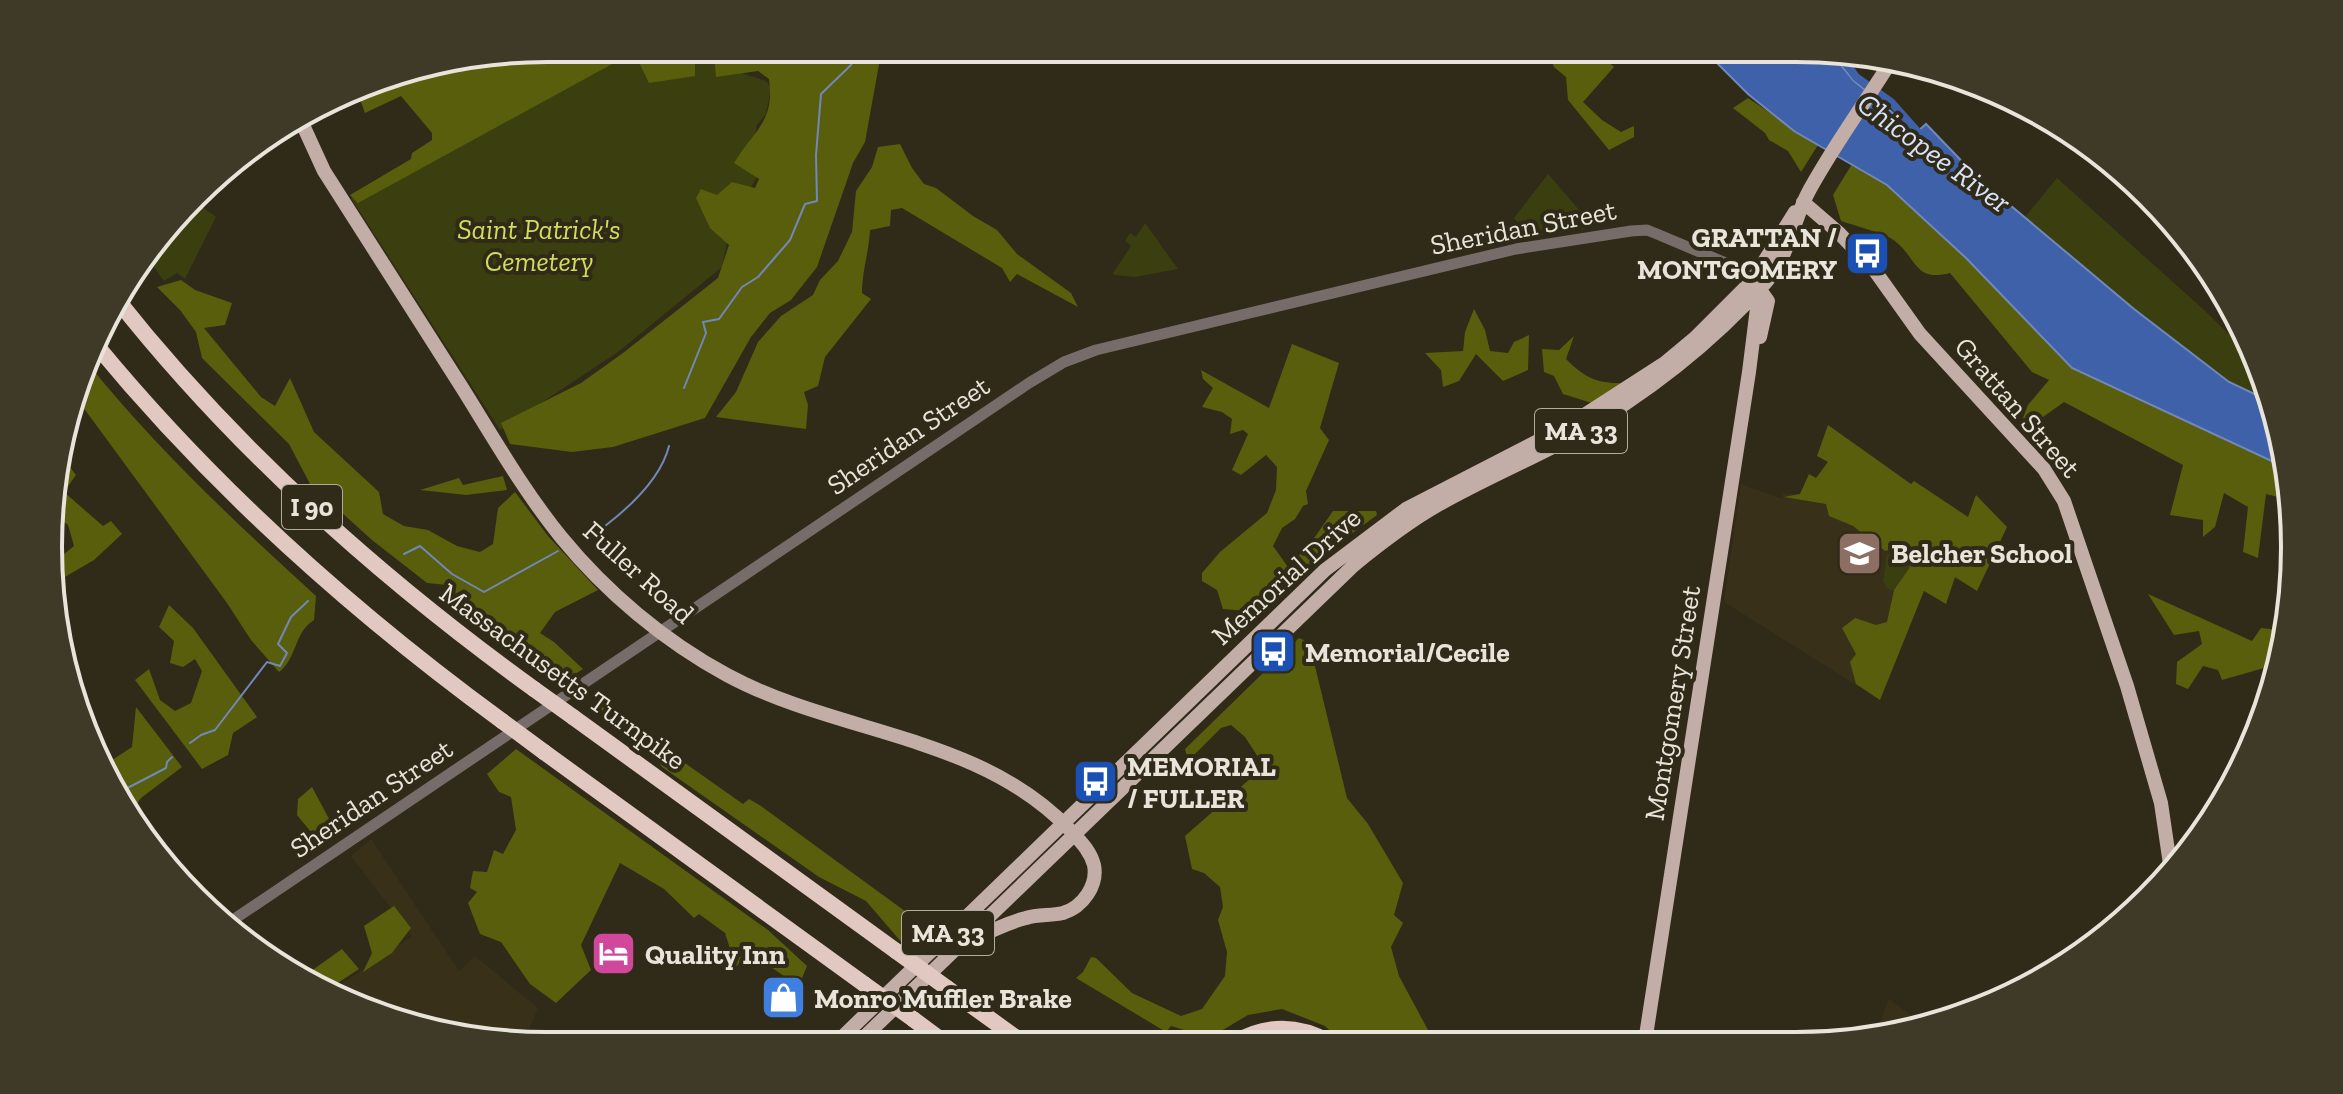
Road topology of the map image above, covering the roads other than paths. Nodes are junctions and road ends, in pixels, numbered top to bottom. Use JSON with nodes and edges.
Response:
{"nodes":[{"id":1,"x":1885,"y":70,"type":"edge"},
{"id":2,"x":304,"y":127,"type":"edge"},
{"id":3,"x":1803,"y":202,"type":"junction"},
{"id":4,"x":1756,"y":284,"type":"junction"},
{"id":5,"x":125,"y":308,"type":"edge"},
{"id":6,"x":1760,"y":323,"type":"junction"},
{"id":7,"x":1725,"y":325,"type":"junction"},
{"id":8,"x":103,"y":353,"type":"edge"},
{"id":9,"x":661,"y":632,"type":"junction"},
{"id":10,"x":1069,"y":829,"type":"junction"},
{"id":11,"x":2169,"y":857,"type":"edge"},
{"id":12,"x":235,"y":919,"type":"edge"},
{"id":13,"x":948,"y":954,"type":"junction"},
{"id":14,"x":848,"y":1032,"type":"edge"},
{"id":15,"x":869,"y":1032,"type":"edge"},
{"id":16,"x":930,"y":1032,"type":"edge"},
{"id":17,"x":1008,"y":1032,"type":"edge"},
{"id":18,"x":1259,"y":1032,"type":"edge"},
{"id":19,"x":1304,"y":1032,"type":"edge"},
{"id":20,"x":1647,"y":1032,"type":"edge"}],
"edges":[{"from":1,"to":3,"type":"main road","name":"Memorial Drive"},
{"from":2,"to":9,"type":"main road","name":"Fuller Road"},
{"from":3,"to":4,"type":"main road","name":"Memorial Drive","number":"MA 33"},
{"from":3,"to":11,"type":"main road","name":"Grattan Street"},
{"from":4,"to":6,"type":"main road"},
{"from":4,"to":7,"type":"main road","name":"Memorial Drive","number":"MA 33"},
{"from":4,"to":9,"type":"street","name":"Sheridan Street"},
{"from":4,"to":10,"type":"main road","name":"Memorial Drive","number":"MA 33"},
{"from":5,"to":17,"type":"highway","name":"Massachusetts Turnpike","number":"I 90","bridge":true},
{"from":6,"to":7,"type":"main road"},
{"from":6,"to":20,"type":"main road","name":"Montgomery Street"},
{"from":7,"to":10,"type":"main road","name":"Memorial Drive","number":"MA 33"},
{"from":8,"to":16,"type":"highway","number":"I 90","bridge":true},
{"from":9,"to":10,"type":"main road","name":"Fuller Road"},
{"from":9,"to":12,"type":"street","name":"Sheridan Street"},
{"from":10,"to":13,"type":"main road","name":"Memorial Drive","number":"MA 33"},
{"from":10,"to":13,"type":"main road","name":"Fuller Road"},
{"from":10,"to":14,"type":"main road","name":"Memorial Drive","number":"MA 33"},
{"from":13,"to":15,"type":"main road","name":"Memorial Drive","number":"MA 33"},
{"from":18,"to":19,"type":"highway"}]}
